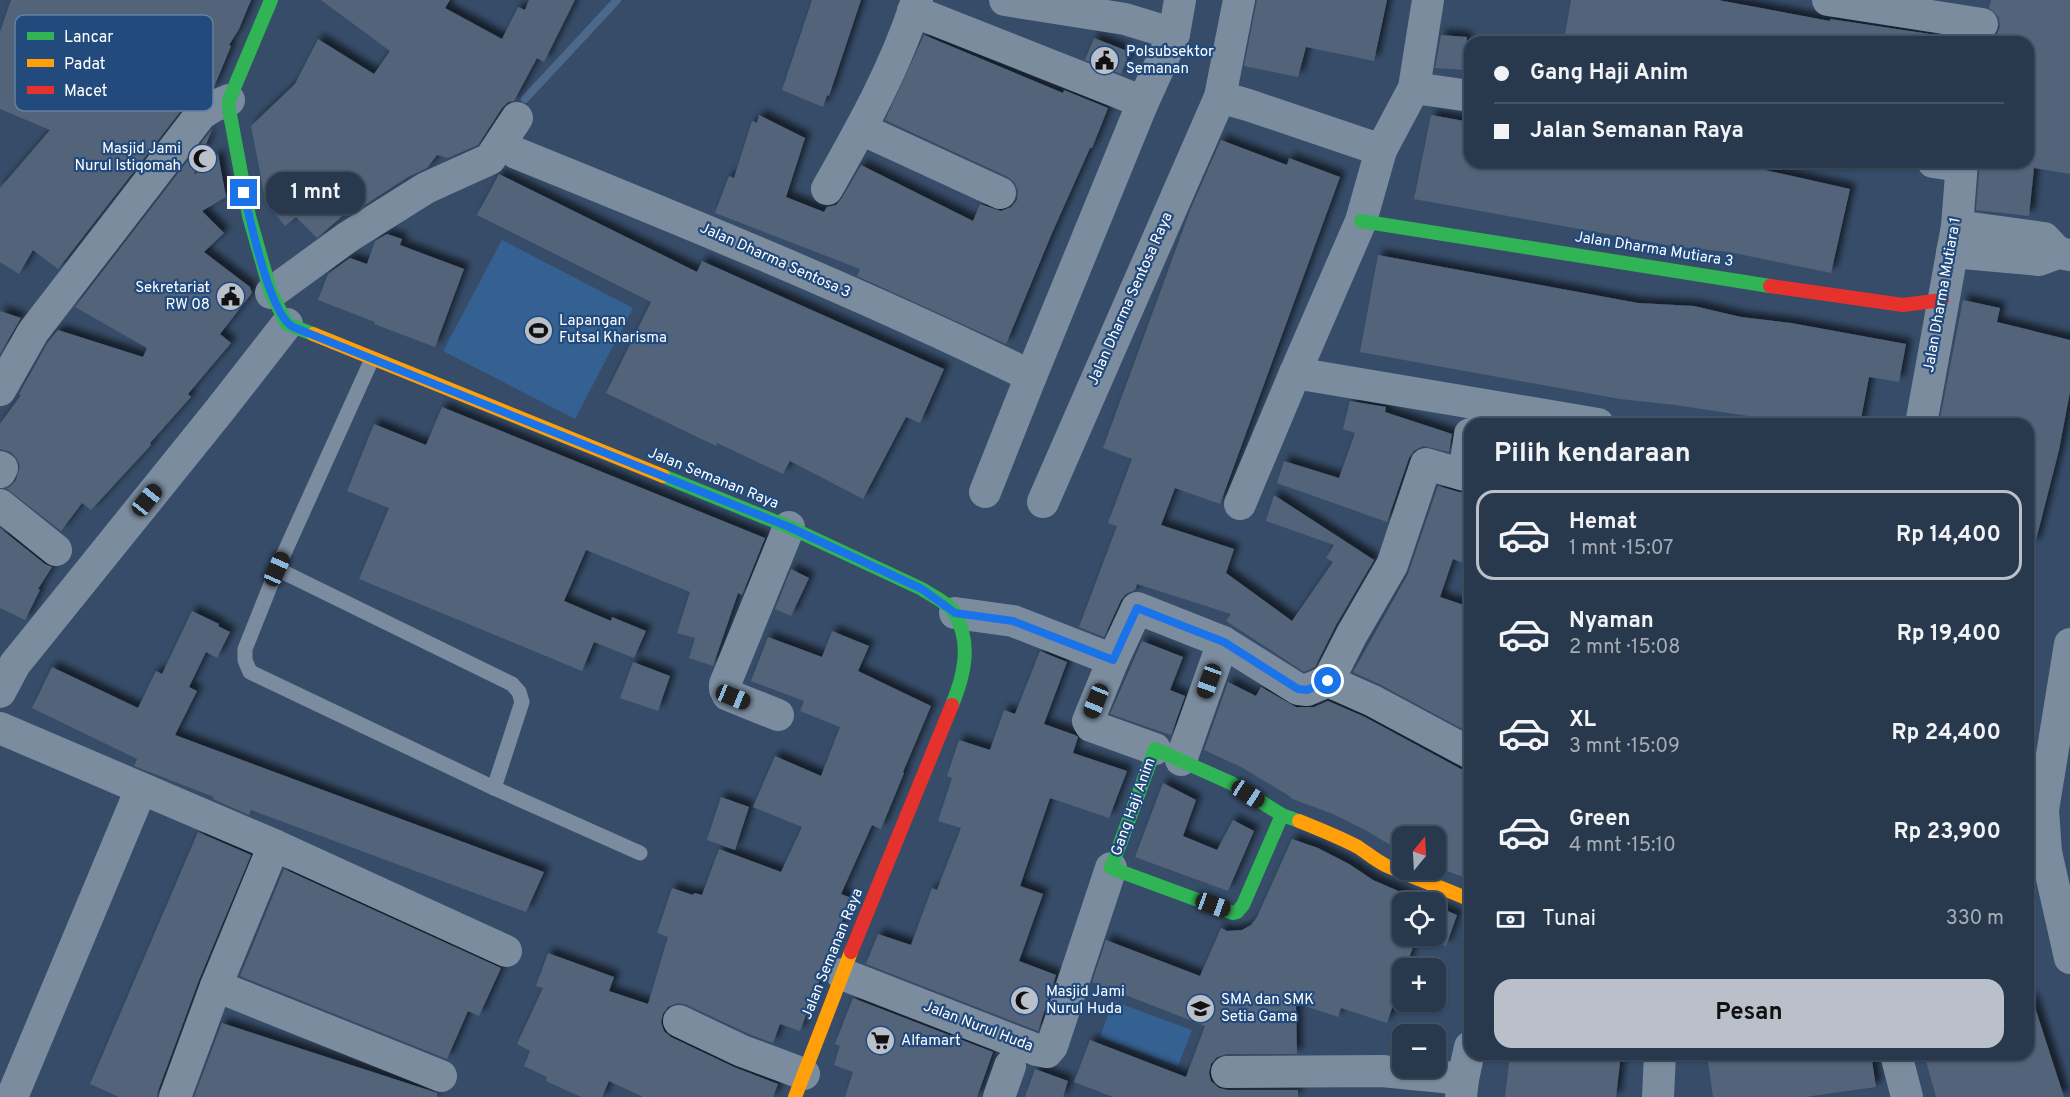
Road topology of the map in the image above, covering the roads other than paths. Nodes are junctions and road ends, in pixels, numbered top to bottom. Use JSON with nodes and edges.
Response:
{"nodes":[{"id":1,"x":271,"y":0,"type":"edge"},
{"id":2,"x":1005,"y":0,"type":"edge"},
{"id":3,"x":1180,"y":0,"type":"edge"},
{"id":4,"x":1239,"y":0,"type":"edge"},
{"id":5,"x":1428,"y":0,"type":"edge"},
{"id":6,"x":1828,"y":0,"type":"edge"},
{"id":7,"x":915,"y":5,"type":"edge"},
{"id":8,"x":1983,"y":22,"type":"edge"},
{"id":9,"x":1174,"y":33,"type":"junction"},
{"id":10,"x":1414,"y":88,"type":"junction"},
{"id":11,"x":1464,"y":95,"type":"edge"},
{"id":12,"x":1220,"y":97,"type":"junction"},
{"id":13,"x":229,"y":100,"type":"junction"},
{"id":14,"x":1143,"y":102,"type":"junction"},
{"id":15,"x":213,"y":106,"type":"edge"},
{"id":16,"x":205,"y":111,"type":"edge"},
{"id":17,"x":517,"y":118,"type":"dead end"},
{"id":18,"x":861,"y":129,"type":"junction"},
{"id":19,"x":1381,"y":150,"type":"junction"},
{"id":20,"x":516,"y":153,"type":"dead end"},
{"id":21,"x":1952,"y":168,"type":"edge"},
{"id":22,"x":827,"y":189,"type":"dead end"},
{"id":23,"x":1000,"y":193,"type":"dead end"},
{"id":24,"x":1361,"y":220,"type":"junction"},
{"id":25,"x":1954,"y":239,"type":"junction"},
{"id":26,"x":2064,"y":254,"type":"edge"},
{"id":27,"x":271,"y":293,"type":"junction"},
{"id":28,"x":1942,"y":300,"type":"junction"},
{"id":29,"x":287,"y":324,"type":"junction"},
{"id":30,"x":372,"y":359,"type":"junction"},
{"id":31,"x":1295,"y":373,"type":"junction"},
{"id":32,"x":1031,"y":376,"type":"junction"},
{"id":33,"x":0,"y":390,"type":"edge"},
{"id":34,"x":1422,"y":395,"type":"junction"},
{"id":35,"x":1562,"y":418,"type":"edge"},
{"id":36,"x":1922,"y":418,"type":"edge"},
{"id":37,"x":1464,"y":420,"type":"edge"},
{"id":38,"x":0,"y":467,"type":"edge"},
{"id":39,"x":0,"y":472,"type":"edge"},
{"id":40,"x":1464,"y":476,"type":"edge"},
{"id":41,"x":985,"y":492,"type":"dead end"},
{"id":42,"x":1043,"y":502,"type":"dead end"},
{"id":43,"x":1240,"y":504,"type":"dead end"},
{"id":44,"x":0,"y":505,"type":"edge"},
{"id":45,"x":789,"y":527,"type":"junction"},
{"id":46,"x":56,"y":550,"type":"dead end"},
{"id":47,"x":277,"y":569,"type":"junction"},
{"id":48,"x":955,"y":613,"type":"junction"},
{"id":49,"x":1224,"y":642,"type":"junction"},
{"id":50,"x":2070,"y":644,"type":"edge"},
{"id":51,"x":1113,"y":660,"type":"junction"},
{"id":52,"x":1328,"y":681,"type":"junction"},
{"id":53,"x":0,"y":692,"type":"edge"},
{"id":54,"x":778,"y":715,"type":"dead end"},
{"id":55,"x":2051,"y":725,"type":"edge"},
{"id":56,"x":0,"y":728,"type":"edge"},
{"id":57,"x":1464,"y":750,"type":"edge"},
{"id":58,"x":1168,"y":754,"type":"junction"},
{"id":59,"x":494,"y":788,"type":"junction"},
{"id":60,"x":141,"y":789,"type":"junction"},
{"id":61,"x":1282,"y":816,"type":"junction"},
{"id":62,"x":274,"y":844,"type":"junction"},
{"id":63,"x":640,"y":853,"type":"dead end"},
{"id":64,"x":1111,"y":868,"type":"junction"},
{"id":65,"x":1464,"y":898,"type":"edge"},
{"id":66,"x":506,"y":951,"type":"dead end"},
{"id":67,"x":2070,"y":958,"type":"edge"},
{"id":68,"x":842,"y":974,"type":"junction"},
{"id":69,"x":216,"y":986,"type":"junction"},
{"id":70,"x":680,"y":1021,"type":"dead end"},
{"id":71,"x":1467,"y":1060,"type":"edge"},
{"id":72,"x":1660,"y":1060,"type":"edge"},
{"id":73,"x":1898,"y":1060,"type":"edge"},
{"id":74,"x":1010,"y":1066,"type":"dead end"},
{"id":75,"x":1227,"y":1072,"type":"dead end"},
{"id":76,"x":441,"y":1076,"type":"dead end"},
{"id":77,"x":799,"y":1085,"type":"edge"},
{"id":78,"x":1462,"y":1088,"type":"edge"},
{"id":79,"x":0,"y":1096,"type":"edge"},
{"id":80,"x":5,"y":1097,"type":"edge"},
{"id":81,"x":12,"y":1097,"type":"edge"},
{"id":82,"x":175,"y":1097,"type":"edge"},
{"id":83,"x":999,"y":1097,"type":"edge"},
{"id":84,"x":1658,"y":1097,"type":"edge"},
{"id":85,"x":1907,"y":1097,"type":"edge"}],
"edges":[{"from":1,"to":13,"type":"street"},
{"from":2,"to":9,"type":"street"},
{"from":3,"to":9,"type":"street"},
{"from":4,"to":12,"type":"street","name":"Jalan Dharma Sentosa Raya"},
{"from":5,"to":10,"type":"street"},
{"from":6,"to":8,"type":"street"},
{"from":7,"to":14,"type":"street"},
{"from":7,"to":18,"type":"street"},
{"from":9,"to":14,"type":"street"},
{"from":10,"to":11,"type":"street"},
{"from":10,"to":19,"type":"street"},
{"from":12,"to":19,"type":"street"},
{"from":12,"to":42,"type":"street","name":"Jalan Dharma Sentosa Raya"},
{"from":13,"to":15,"type":"street"},
{"from":13,"to":27,"type":"street"},
{"from":14,"to":32,"type":"street"},
{"from":16,"to":33,"type":"street"},
{"from":17,"to":27,"type":"street"},
{"from":18,"to":22,"type":"street"},
{"from":18,"to":23,"type":"street"},
{"from":19,"to":24,"type":"street"},
{"from":20,"to":32,"type":"street","name":"Jalan Dharma Sentosa 3"},
{"from":21,"to":25,"type":"street","name":"Jalan Dharma Mutiara 1"},
{"from":24,"to":28,"type":"street","name":"Jalan Dharma Mutiara 3"},
{"from":24,"to":31,"type":"street"},
{"from":25,"to":26,"type":"street"},
{"from":25,"to":28,"type":"street","name":"Jalan Dharma Mutiara 1"},
{"from":27,"to":29,"type":"street"},
{"from":28,"to":36,"type":"street","name":"Jalan Dharma Mutiara 1"},
{"from":29,"to":30,"type":"street","name":"Jalan Semanan Raya"},
{"from":29,"to":53,"type":"street"},
{"from":30,"to":45,"type":"street","name":"Jalan Semanan Raya"},
{"from":30,"to":47,"type":"lane"},
{"from":31,"to":34,"type":"street"},
{"from":31,"to":43,"type":"street"},
{"from":32,"to":41,"type":"street"},
{"from":34,"to":35,"type":"street"},
{"from":34,"to":37,"type":"street"},
{"from":38,"to":39,"type":"street"},
{"from":40,"to":52,"type":"street"},
{"from":44,"to":46,"type":"street"},
{"from":45,"to":48,"type":"street","name":"Jalan Semanan Raya"},
{"from":45,"to":54,"type":"street"},
{"from":47,"to":59,"type":"lane"},
{"from":47,"to":59,"type":"lane"},
{"from":48,"to":51,"type":"street"},
{"from":48,"to":68,"type":"street","name":"Jalan Semanan Raya"},
{"from":49,"to":51,"type":"street"},
{"from":49,"to":52,"type":"street"},
{"from":49,"to":58,"type":"street","name":"Gang Haji Anim"},
{"from":50,"to":55,"type":"street"},
{"from":51,"to":58,"type":"street"},
{"from":52,"to":57,"type":"street"},
{"from":55,"to":67,"type":"street"},
{"from":56,"to":60,"type":"street"},
{"from":58,"to":61,"type":"street","name":"Gang Haji Anim"},
{"from":58,"to":64,"type":"street","name":"Gang Haji Anim"},
{"from":59,"to":63,"type":"lane"},
{"from":60,"to":62,"type":"street"},
{"from":60,"to":81,"type":"street"},
{"from":61,"to":64,"type":"street","name":"Gang Haji Anim"},
{"from":61,"to":65,"type":"street","name":"Gang Haji Anim"},
{"from":62,"to":66,"type":"street"},
{"from":62,"to":69,"type":"street"},
{"from":64,"to":68,"type":"street","name":"Jalan Nurul Huda"},
{"from":68,"to":77,"type":"street","name":"Jalan Semanan Raya"},
{"from":69,"to":76,"type":"street"},
{"from":69,"to":82,"type":"street"},
{"from":70,"to":77,"type":"street"},
{"from":71,"to":78,"type":"street"},
{"from":72,"to":84,"type":"street"},
{"from":73,"to":85,"type":"street"},
{"from":74,"to":83,"type":"street"},
{"from":75,"to":78,"type":"street"},
{"from":79,"to":80,"type":"street"}]}
